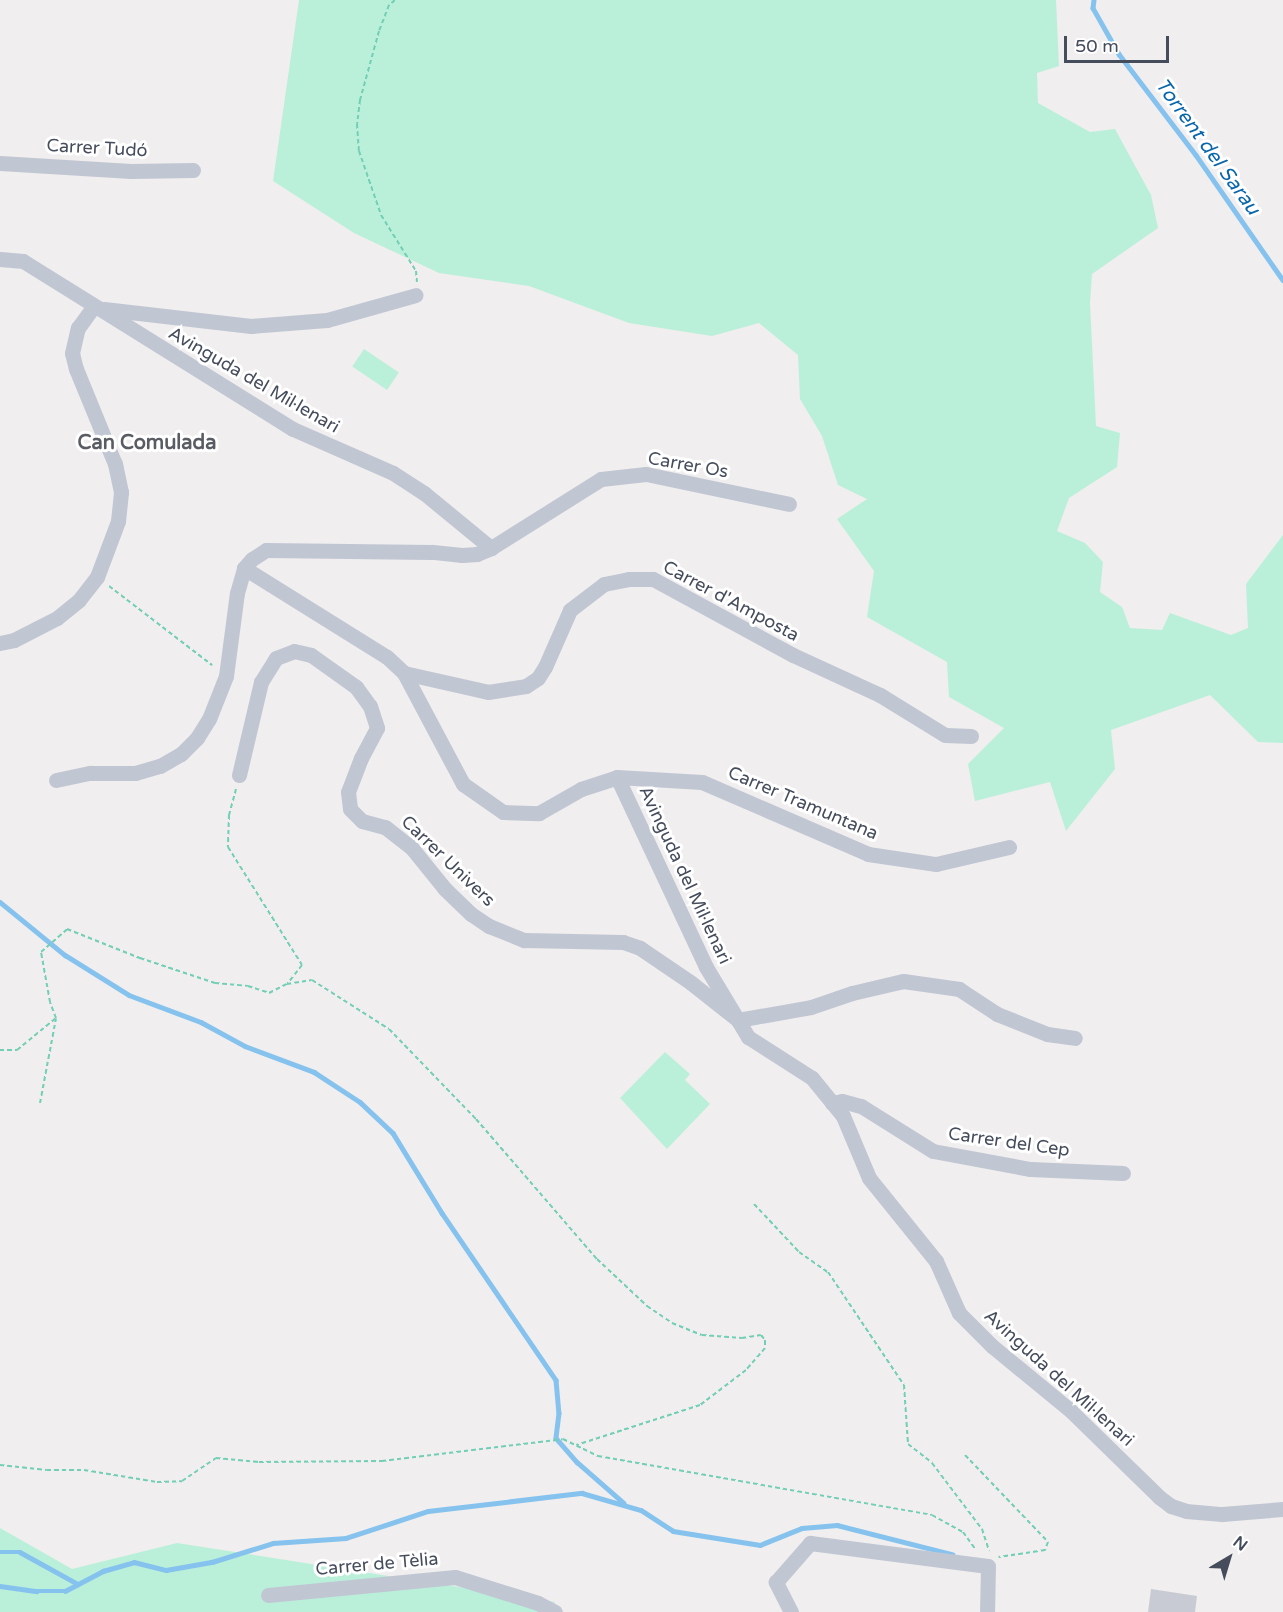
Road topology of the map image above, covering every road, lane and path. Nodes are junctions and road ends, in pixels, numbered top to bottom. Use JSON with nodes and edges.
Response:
{"nodes":[{"id":1,"x":394,"y":0,"type":"edge"},
{"id":2,"x":0,"y":163,"type":"edge"},
{"id":3,"x":193,"y":170,"type":"dead end"},
{"id":4,"x":0,"y":259,"type":"edge"},
{"id":5,"x":416,"y":296,"type":"joint"},
{"id":6,"x":93,"y":307,"type":"junction"},
{"id":7,"x":789,"y":504,"type":"dead end"},
{"id":8,"x":491,"y":549,"type":"junction"},
{"id":9,"x":244,"y":568,"type":"junction"},
{"id":10,"x":97,"y":577,"type":"junction"},
{"id":11,"x":0,"y":643,"type":"edge"},
{"id":12,"x":404,"y":673,"type":"junction"},
{"id":13,"x":226,"y":676,"type":"junction"},
{"id":14,"x":971,"y":736,"type":"dead end"},
{"id":15,"x":239,"y":775,"type":"joint"},
{"id":16,"x":617,"y":777,"type":"junction"},
{"id":17,"x":56,"y":780,"type":"dead end"},
{"id":18,"x":1009,"y":847,"type":"dead end"},
{"id":19,"x":287,"y":984,"type":"junction"},
{"id":20,"x":56,"y":1018,"type":"junction"},
{"id":21,"x":738,"y":1020,"type":"junction"},
{"id":22,"x":1075,"y":1038,"type":"dead end"},
{"id":23,"x":0,"y":1050,"type":"edge"},
{"id":24,"x":40,"y":1102,"type":"dead end"},
{"id":25,"x":832,"y":1103,"type":"junction"},
{"id":26,"x":1123,"y":1173,"type":"dead end"},
{"id":27,"x":754,"y":1204,"type":"dead end"},
{"id":28,"x":576,"y":1445,"type":"junction"},
{"id":29,"x":965,"y":1455,"type":"dead end"},
{"id":30,"x":0,"y":1465,"type":"edge"},
{"id":31,"x":1283,"y":1509,"type":"edge"},
{"id":32,"x":990,"y":1562,"type":"junction"},
{"id":33,"x":268,"y":1595,"type":"dead end"},
{"id":34,"x":555,"y":1612,"type":"edge"},
{"id":35,"x":791,"y":1612,"type":"edge"},
{"id":36,"x":987,"y":1612,"type":"edge"}],
"edges":[{"from":1,"to":5,"type":"path"},
{"from":2,"to":3,"type":"street","name":"Carrer Tudó"},
{"from":4,"to":6,"type":"street","name":"Avinguda del Mil·lenari"},
{"from":5,"to":6,"type":"street"},
{"from":6,"to":8,"type":"street","name":"Avinguda del Mil·lenari"},
{"from":6,"to":10,"type":"street"},
{"from":7,"to":8,"type":"street","name":"Carrer Os"},
{"from":8,"to":9,"type":"street"},
{"from":9,"to":12,"type":"street","name":"Avinguda del Mil·lenari"},
{"from":9,"to":13,"type":"street"},
{"from":10,"to":11,"type":"street"},
{"from":10,"to":13,"type":"path"},
{"from":12,"to":14,"type":"street","name":"Carrer d'Amposta"},
{"from":12,"to":16,"type":"street","name":"Avinguda del Mil·lenari"},
{"from":13,"to":17,"type":"street"},
{"from":15,"to":19,"type":"path"},
{"from":15,"to":21,"type":"street","name":"Carrer Univers"},
{"from":16,"to":18,"type":"street","name":"Carrer Tramuntana"},
{"from":16,"to":21,"type":"street","name":"Avinguda del Mil·lenari"},
{"from":19,"to":20,"type":"path"},
{"from":19,"to":28,"type":"path"},
{"from":20,"to":23,"type":"path"},
{"from":20,"to":24,"type":"path"},
{"from":21,"to":22,"type":"street"},
{"from":21,"to":25,"type":"street","name":"Avinguda del Mil·lenari"},
{"from":25,"to":26,"type":"street","name":"Carrer del Cep"},
{"from":25,"to":31,"type":"street","name":"Avinguda del Mil·lenari"},
{"from":27,"to":32,"type":"path"},
{"from":28,"to":30,"type":"path"},
{"from":28,"to":32,"type":"path"},
{"from":29,"to":32,"type":"path"},
{"from":32,"to":35,"type":"street"},
{"from":32,"to":36,"type":"street"},
{"from":33,"to":34,"type":"street","name":"Carrer de Tèlia"}]}
